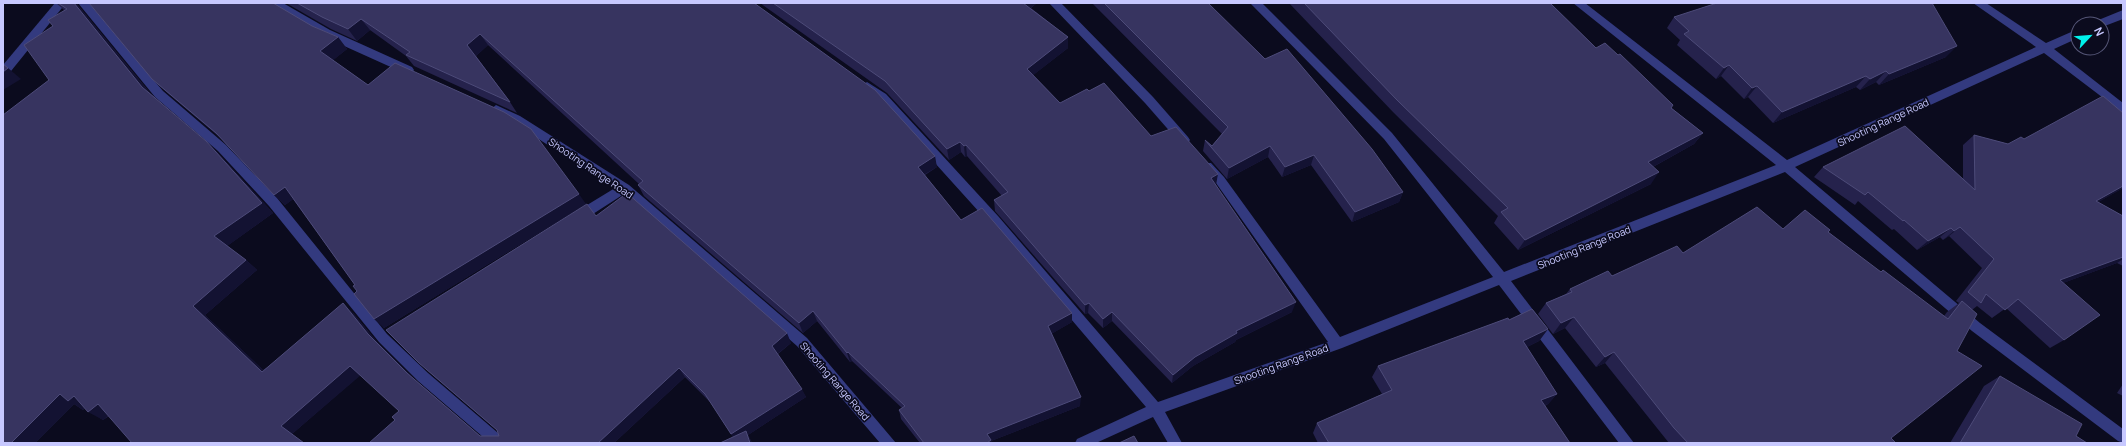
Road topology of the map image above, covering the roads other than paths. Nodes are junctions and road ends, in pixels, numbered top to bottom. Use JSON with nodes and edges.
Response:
{"nodes":[{"id":1,"x":61,"y":3,"type":"edge"},
{"id":2,"x":83,"y":3,"type":"edge"},
{"id":3,"x":274,"y":3,"type":"edge"},
{"id":4,"x":1054,"y":3,"type":"edge"},
{"id":5,"x":1255,"y":3,"type":"edge"},
{"id":6,"x":1578,"y":3,"type":"edge"},
{"id":7,"x":1978,"y":3,"type":"edge"},
{"id":8,"x":2123,"y":14,"type":"edge"},
{"id":9,"x":2110,"y":20,"type":"edge"},
{"id":10,"x":2070,"y":37,"type":"edge"},
{"id":11,"x":2045,"y":48,"type":"junction"},
{"id":12,"x":3,"y":73,"type":"edge"},
{"id":13,"x":417,"y":74,"type":"edge"},
{"id":14,"x":857,"y":80,"type":"edge"},
{"id":15,"x":488,"y":106,"type":"edge"},
{"id":16,"x":2123,"y":109,"type":"edge"},
{"id":17,"x":1190,"y":146,"type":"edge"},
{"id":18,"x":1200,"y":157,"type":"edge"},
{"id":19,"x":1786,"y":166,"type":"junction"},
{"id":20,"x":625,"y":188,"type":"junction"},
{"id":21,"x":564,"y":226,"type":"edge"},
{"id":22,"x":1502,"y":279,"type":"junction"},
{"id":23,"x":396,"y":329,"type":"edge"},
{"id":24,"x":383,"y":338,"type":"junction"},
{"id":25,"x":1337,"y":344,"type":"junction"},
{"id":26,"x":1156,"y":409,"type":"junction"},
{"id":27,"x":2123,"y":437,"type":"edge"},
{"id":28,"x":500,"y":443,"type":"edge"},
{"id":29,"x":889,"y":443,"type":"edge"},
{"id":30,"x":1082,"y":443,"type":"edge"},
{"id":31,"x":1175,"y":443,"type":"edge"},
{"id":32,"x":1627,"y":443,"type":"edge"}],
"edges":[{"from":1,"to":12,"type":"street"},
{"from":2,"to":24,"type":"street"},
{"from":3,"to":13,"type":"street"},
{"from":4,"to":17,"type":"street"},
{"from":5,"to":22,"type":"street"},
{"from":6,"to":19,"type":"street"},
{"from":7,"to":11,"type":"street"},
{"from":8,"to":9,"type":"street"},
{"from":10,"to":11,"type":"street","name":"Shooting Range Road"},
{"from":11,"to":16,"type":"street"},
{"from":11,"to":19,"type":"street","name":"Shooting Range Road"},
{"from":14,"to":26,"type":"street"},
{"from":15,"to":20,"type":"street","name":"Shooting Range Road"},
{"from":18,"to":25,"type":"street"},
{"from":19,"to":22,"type":"street","name":"Shooting Range Road"},
{"from":19,"to":27,"type":"street"},
{"from":20,"to":21,"type":"street"},
{"from":20,"to":29,"type":"street","name":"Shooting Range Road"},
{"from":22,"to":25,"type":"street","name":"Shooting Range Road"},
{"from":22,"to":32,"type":"street"},
{"from":23,"to":24,"type":"street"},
{"from":24,"to":28,"type":"street"},
{"from":25,"to":26,"type":"street","name":"Shooting Range Road"},
{"from":26,"to":30,"type":"street","name":"Shooting Range Road"},
{"from":26,"to":31,"type":"street"}]}
